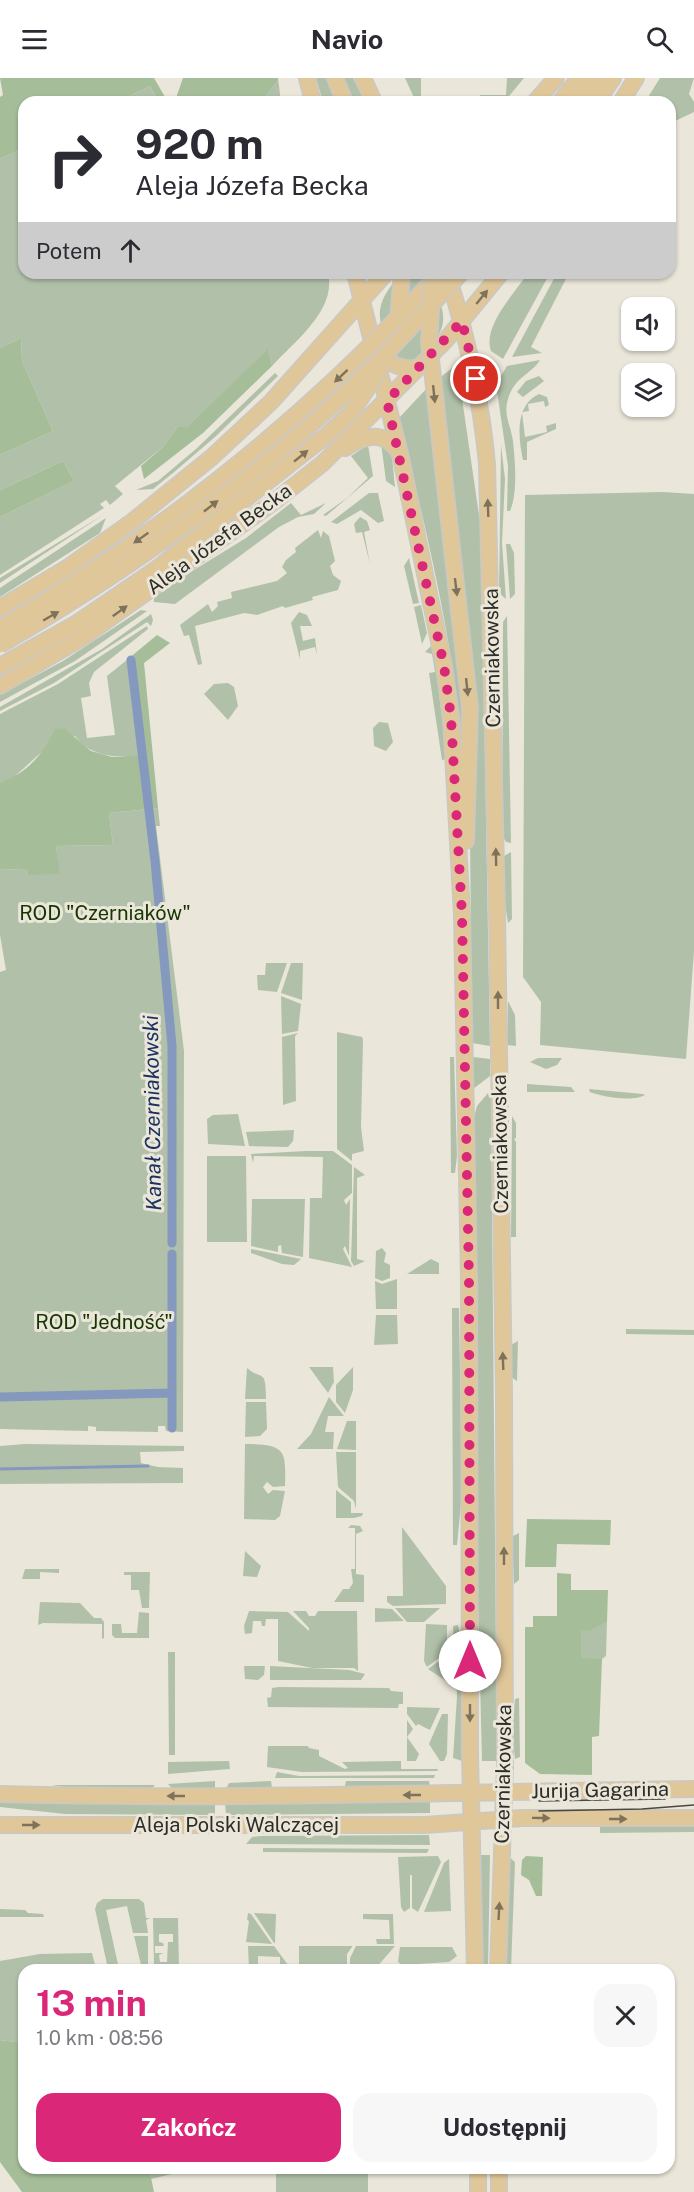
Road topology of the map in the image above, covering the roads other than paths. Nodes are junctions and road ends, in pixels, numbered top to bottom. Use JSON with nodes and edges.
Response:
{"nodes":[{"id":1,"x":307,"y":78,"type":"edge"},
{"id":2,"x":335,"y":78,"type":"edge"},
{"id":3,"x":363,"y":78,"type":"edge"},
{"id":4,"x":556,"y":78,"type":"edge"},
{"id":5,"x":579,"y":78,"type":"edge"},
{"id":6,"x":595,"y":78,"type":"edge"},
{"id":7,"x":613,"y":78,"type":"edge"},
{"id":8,"x":636,"y":78,"type":"edge"},
{"id":9,"x":312,"y":96,"type":"edge"},
{"id":10,"x":342,"y":96,"type":"edge"},
{"id":11,"x":371,"y":96,"type":"edge"},
{"id":12,"x":541,"y":96,"type":"edge"},
{"id":13,"x":565,"y":96,"type":"edge"},
{"id":14,"x":583,"y":96,"type":"edge"},
{"id":15,"x":601,"y":96,"type":"edge"},
{"id":16,"x":625,"y":96,"type":"edge"},
{"id":17,"x":357,"y":279,"type":"edge"},
{"id":18,"x":381,"y":279,"type":"edge"},
{"id":19,"x":402,"y":279,"type":"edge"},
{"id":20,"x":439,"y":279,"type":"edge"},
{"id":21,"x":441,"y":279,"type":"edge"},
{"id":22,"x":442,"y":279,"type":"edge"},
{"id":23,"x":448,"y":279,"type":"edge"},
{"id":24,"x":496,"y":279,"type":"edge"},
{"id":25,"x":362,"y":300,"type":"junction"},
{"id":26,"x":462,"y":321,"type":"junction"},
{"id":27,"x":372,"y":340,"type":"junction"},
{"id":28,"x":420,"y":367,"type":"junction"},
{"id":29,"x":387,"y":401,"type":"junction"},
{"id":30,"x":399,"y":452,"type":"junction"},
{"id":31,"x":327,"y":459,"type":"junction"},
{"id":32,"x":3,"y":608,"type":"edge"},
{"id":33,"x":0,"y":628,"type":"edge"},
{"id":34,"x":0,"y":645,"type":"edge"},
{"id":35,"x":5,"y":663,"type":"edge"},
{"id":36,"x":0,"y":685,"type":"edge"},
{"id":37,"x":462,"y":915,"type":"junction"},
{"id":38,"x":694,"y":1788,"type":"edge"},
{"id":39,"x":504,"y":1791,"type":"junction"},
{"id":40,"x":0,"y":1794,"type":"edge"},
{"id":41,"x":471,"y":1794,"type":"junction"},
{"id":42,"x":694,"y":1818,"type":"edge"},
{"id":43,"x":503,"y":1820,"type":"junction"},
{"id":44,"x":471,"y":1822,"type":"junction"},
{"id":45,"x":0,"y":1825,"type":"edge"},
{"id":46,"x":475,"y":1964,"type":"edge"},
{"id":47,"x":498,"y":1964,"type":"edge"},
{"id":48,"x":478,"y":2174,"type":"edge"},
{"id":49,"x":499,"y":2174,"type":"edge"},
{"id":50,"x":478,"y":2192,"type":"edge"},
{"id":51,"x":499,"y":2192,"type":"edge"}],
"edges":[{"from":1,"to":9,"type":"main road"},
{"from":2,"to":10,"type":"main road"},
{"from":3,"to":11,"type":"main road"},
{"from":4,"to":12,"type":"main road"},
{"from":5,"to":13,"type":"main road"},
{"from":6,"to":14,"type":"main road"},
{"from":7,"to":15,"type":"main road"},
{"from":8,"to":16,"type":"main road"},
{"from":17,"to":25,"type":"main road"},
{"from":18,"to":25,"type":"main road"},
{"from":35,"to":19,"type":"main road","one_way":true,"bridge":true},
{"from":20,"to":33,"type":"main road","one_way":true,"bridge":true},
{"from":21,"to":37,"type":"main road","one_way":true,"bridge":true},
{"from":34,"to":22,"type":"main road","name":"Aleja Józefa Becka","one_way":true,"bridge":true},
{"from":23,"to":26,"type":"main road","name":"Czerniakowska"},
{"from":26,"to":24,"type":"main road","name":"Aleja Józefa Becka","one_way":true},
{"from":25,"to":27,"type":"main road","name":"Czerniakowska"},
{"from":25,"to":32,"type":"main road"},
{"from":26,"to":28,"type":"main road","name":"Aleja Józefa Becka"},
{"from":39,"to":26,"type":"main road","name":"Czerniakowska","one_way":true},
{"from":27,"to":28,"type":"main road"},
{"from":27,"to":29,"type":"main road","name":"Czerniakowska"},
{"from":28,"to":29,"type":"main road","name":"Aleja Józefa Becka"},
{"from":29,"to":30,"type":"main road","name":"Czerniakowska"},
{"from":29,"to":31,"type":"main road","name":"Aleja Józefa Becka"},
{"from":30,"to":31,"type":"main road"},
{"from":30,"to":37,"type":"main road","name":"Czerniakowska"},
{"from":36,"to":31,"type":"main road","name":"Aleja Józefa Becka","one_way":true},
{"from":37,"to":41,"type":"main road","name":"Czerniakowska","one_way":true},
{"from":38,"to":39,"type":"main road","name":"Jurija Gagarina"},
{"from":39,"to":41,"type":"main road","name":"Jurija Gagarina"},
{"from":39,"to":43,"type":"main road","name":"Czerniakowska"},
{"from":41,"to":40,"type":"main road","name":"Aleja Polski Walczącej","one_way":true},
{"from":41,"to":44,"type":"main road","name":"Czerniakowska"},
{"from":43,"to":42,"type":"main road","name":"Jurija Gagarina","one_way":true},
{"from":43,"to":44,"type":"main road","name":"Jurija Gagarina"},
{"from":47,"to":43,"type":"main road","name":"Czerniakowska","one_way":true},
{"from":45,"to":44,"type":"main road","name":"Aleja Polski Walczącej","one_way":true},
{"from":44,"to":46,"type":"main road","name":"Czerniakowska"},
{"from":48,"to":50,"type":"main road"},
{"from":49,"to":51,"type":"main road"}]}
